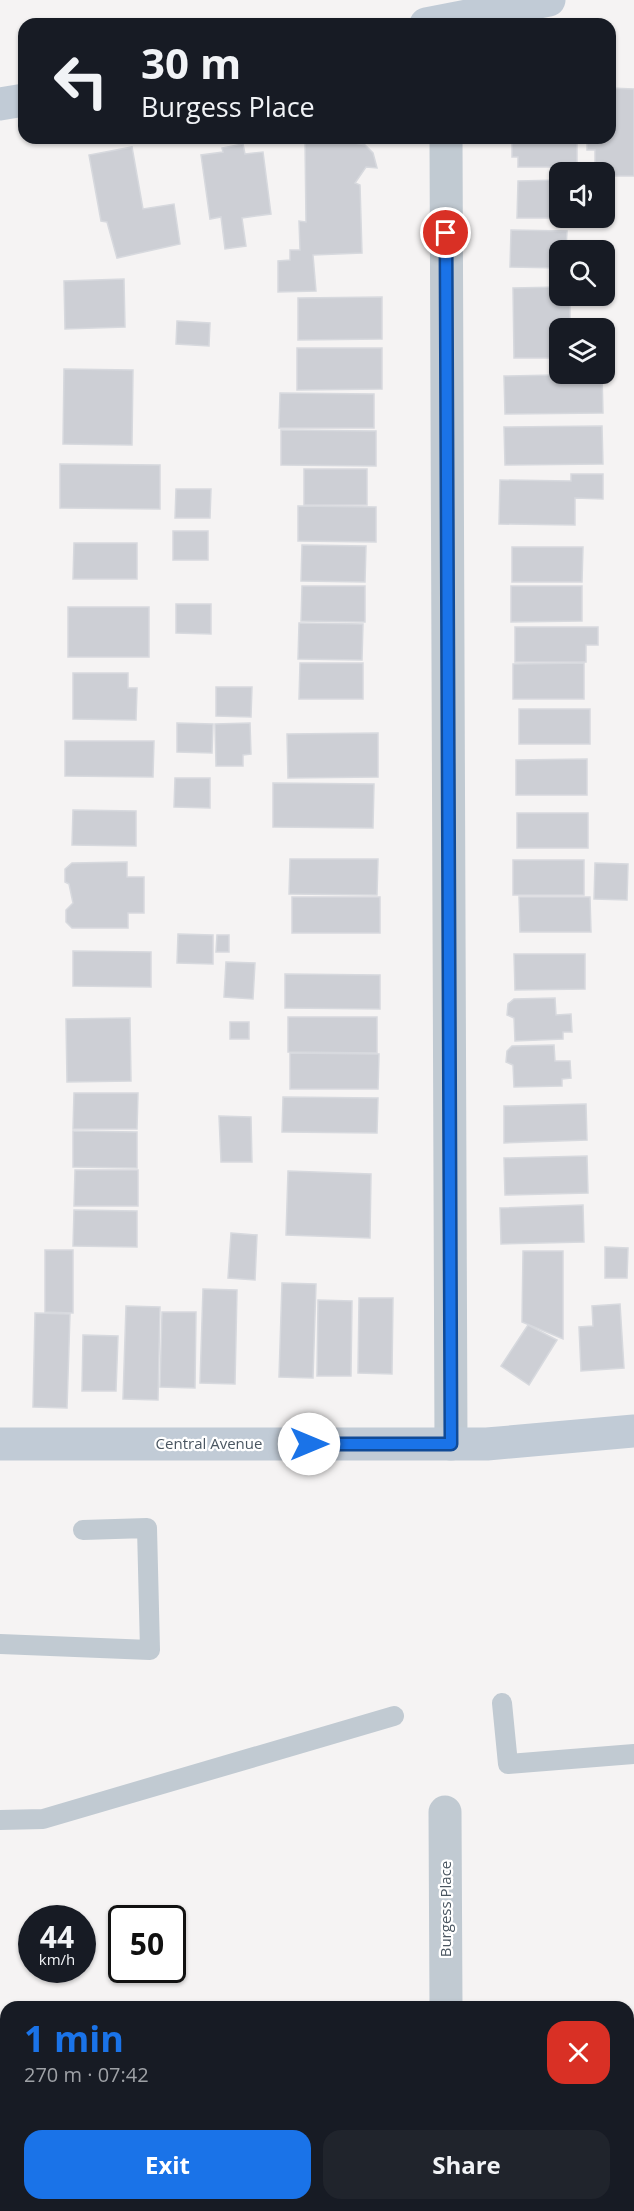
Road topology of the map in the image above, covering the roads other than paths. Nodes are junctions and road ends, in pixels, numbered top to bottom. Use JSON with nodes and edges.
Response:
{"nodes":[{"id":1,"x":549,"y":0,"type":"edge"},
{"id":2,"x":463,"y":18,"type":"edge"},
{"id":3,"x":18,"y":101,"type":"edge"},
{"id":4,"x":0,"y":104,"type":"edge"},
{"id":5,"x":446,"y":144,"type":"edge"},
{"id":6,"x":634,"y":1431,"type":"edge"},
{"id":7,"x":0,"y":1444,"type":"edge"},
{"id":8,"x":451,"y":1444,"type":"junction"},
{"id":9,"x":84,"y":1530,"type":"dead end"},
{"id":10,"x":0,"y":1644,"type":"edge"},
{"id":11,"x":502,"y":1703,"type":"dead end"},
{"id":12,"x":394,"y":1716,"type":"dead end"},
{"id":13,"x":634,"y":1754,"type":"edge"},
{"id":14,"x":445,"y":1812,"type":"dead end"},
{"id":15,"x":0,"y":1820,"type":"edge"},
{"id":16,"x":446,"y":2001,"type":"edge"}],
"edges":[{"from":1,"to":2,"type":"main road"},
{"from":3,"to":4,"type":"main road"},
{"from":5,"to":8,"type":"street"},
{"from":6,"to":8,"type":"main road","name":"Central Avenue"},
{"from":7,"to":8,"type":"main road","name":"Central Avenue"},
{"from":9,"to":10,"type":"lane"},
{"from":11,"to":13,"type":"lane"},
{"from":12,"to":15,"type":"lane"},
{"from":14,"to":16,"type":"street","name":"Burgess Place"}]}
